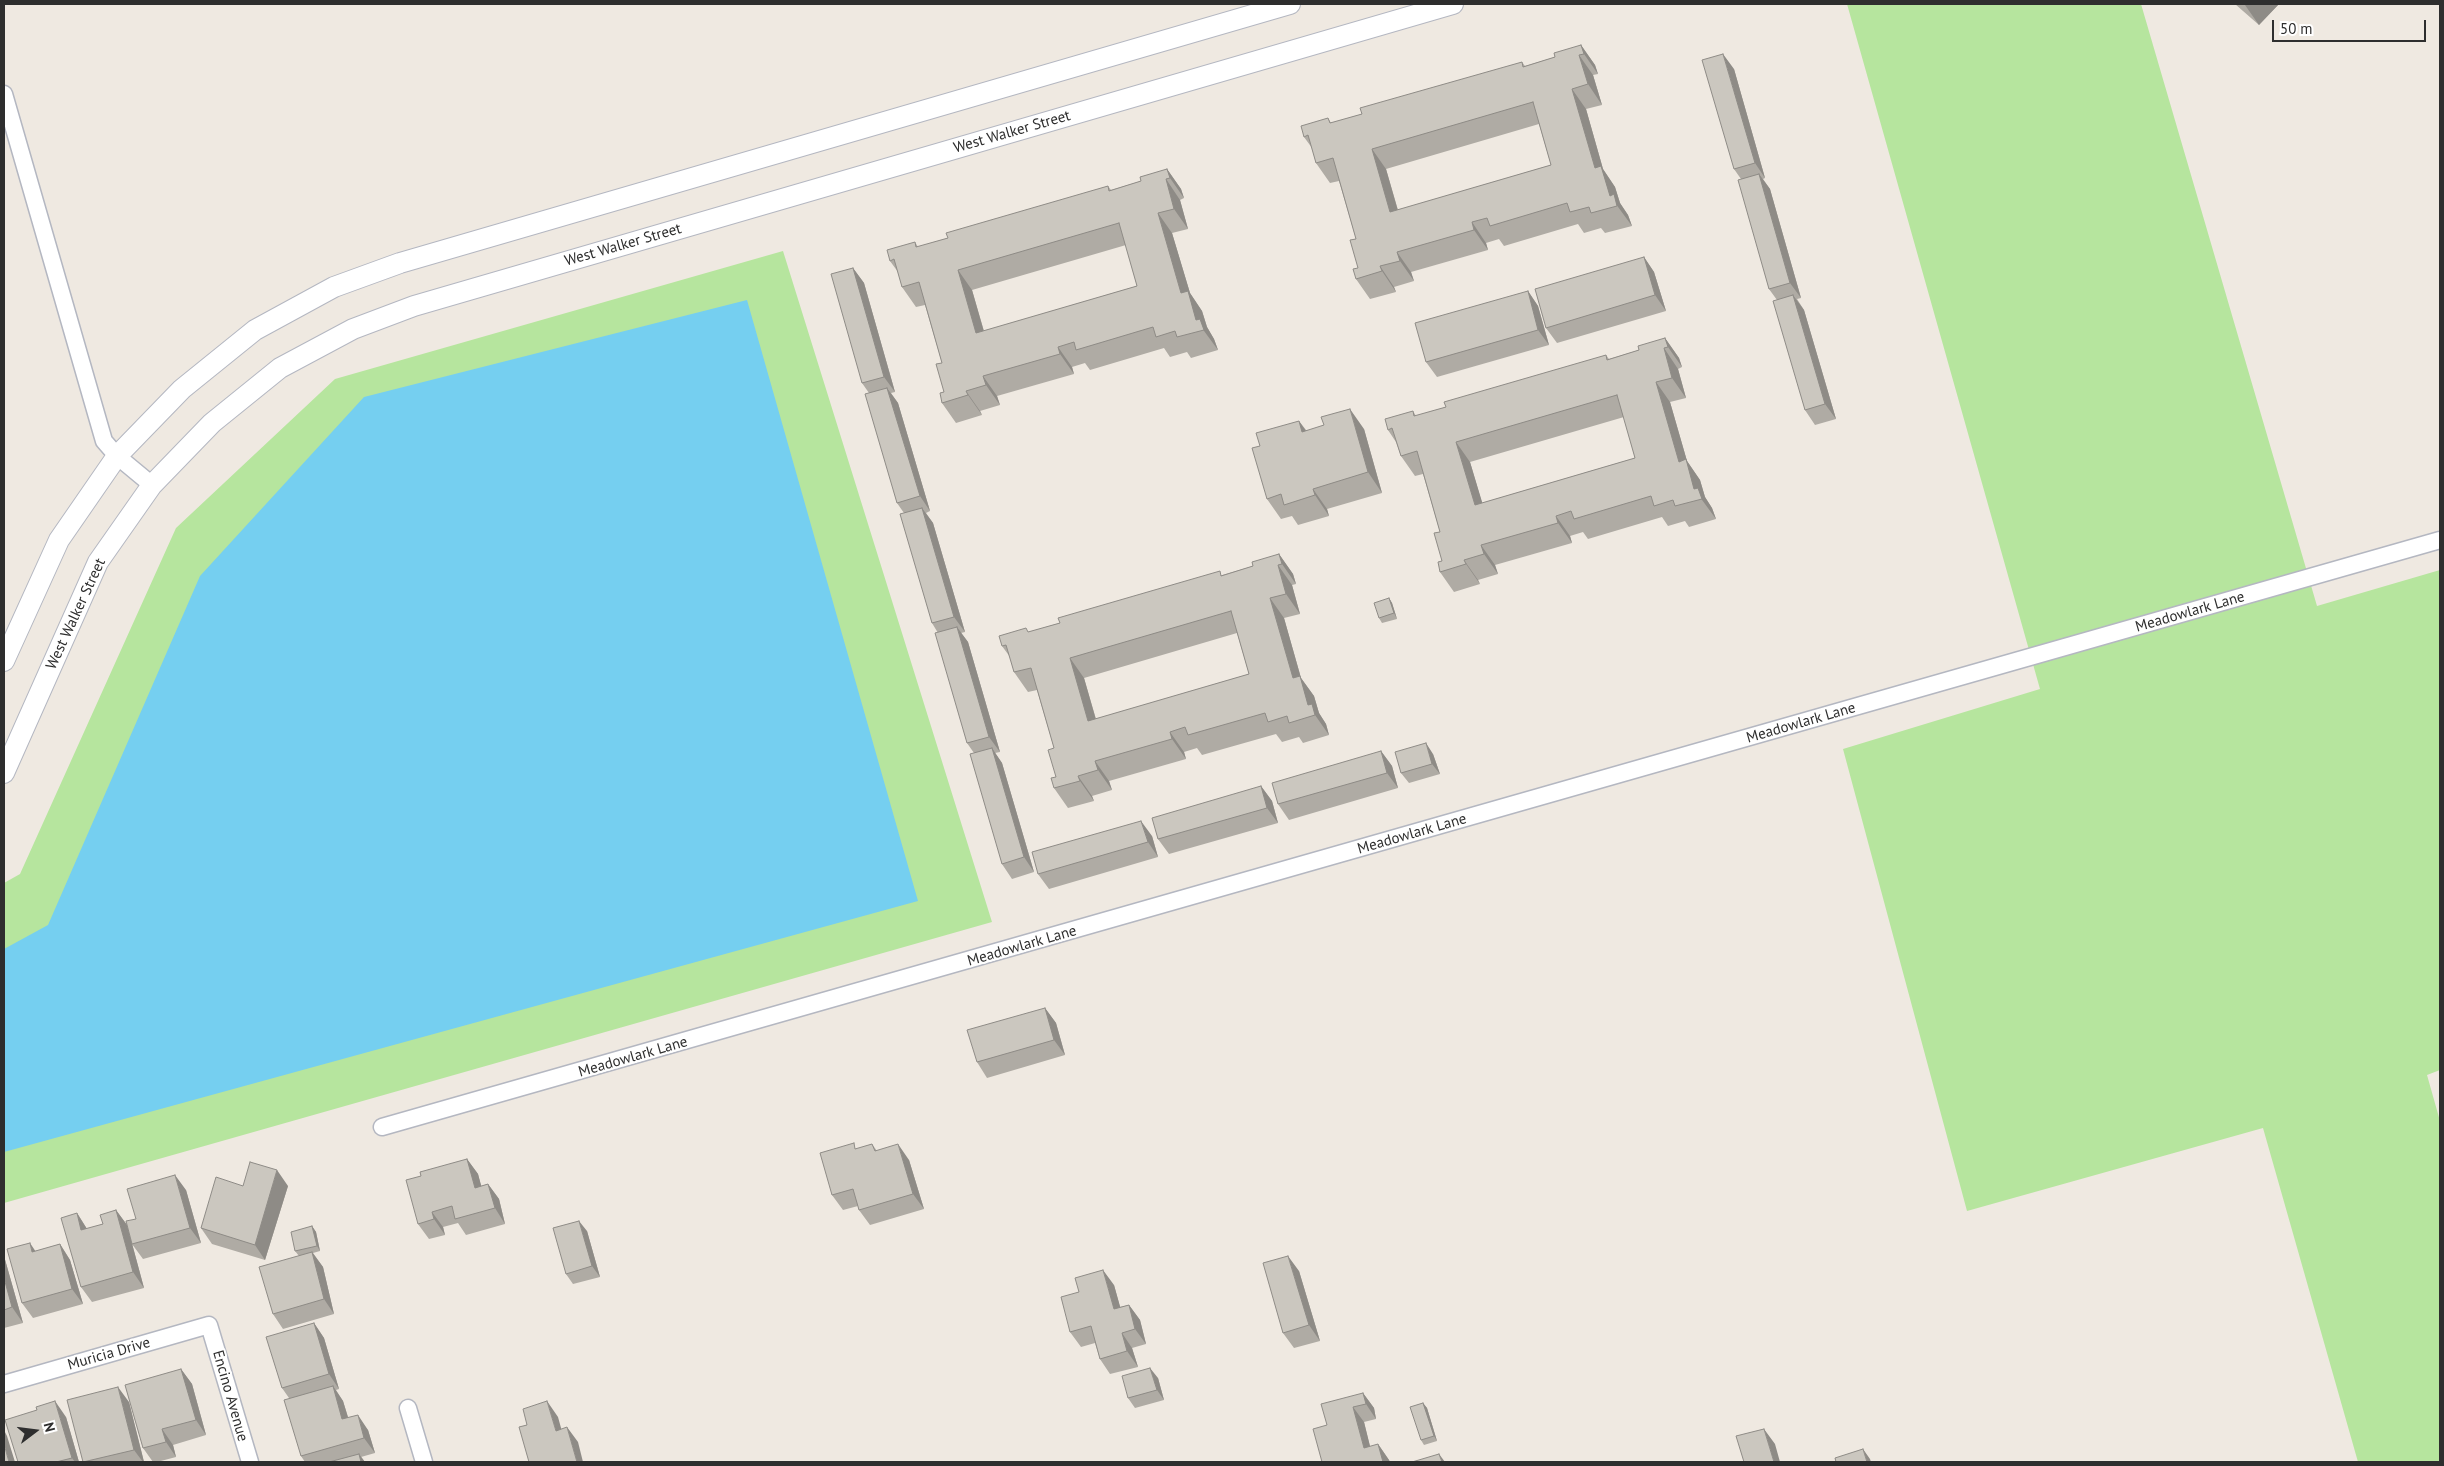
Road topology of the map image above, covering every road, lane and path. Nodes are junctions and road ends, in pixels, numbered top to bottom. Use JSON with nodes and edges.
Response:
{"nodes":[{"id":1,"x":1290,"y":4,"type":"edge"},
{"id":2,"x":1453,"y":4,"type":"edge"},
{"id":3,"x":4,"y":94,"type":"edge"},
{"id":4,"x":117,"y":456,"type":"junction"},
{"id":5,"x":152,"y":485,"type":"junction"},
{"id":6,"x":2440,"y":540,"type":"edge"},
{"id":7,"x":4,"y":661,"type":"edge"},
{"id":8,"x":4,"y":773,"type":"edge"},
{"id":9,"x":382,"y":1127,"type":"dead end"},
{"id":10,"x":211,"y":1331,"type":"joint"},
{"id":11,"x":4,"y":1384,"type":"edge"},
{"id":12,"x":408,"y":1408,"type":"dead end"},
{"id":13,"x":250,"y":1462,"type":"edge"},
{"id":14,"x":424,"y":1462,"type":"edge"}],
"edges":[{"from":1,"to":4,"type":"street"},
{"from":2,"to":5,"type":"street","name":"West Walker Street"},
{"from":3,"to":4,"type":"street"},
{"from":4,"to":5,"type":"street"},
{"from":4,"to":7,"type":"street"},
{"from":5,"to":8,"type":"street","name":"West Walker Street"},
{"from":6,"to":9,"type":"street","name":"Meadowlark Lane"},
{"from":10,"to":11,"type":"street","name":"Muricia Drive"},
{"from":10,"to":13,"type":"street","name":"Encino Avenue"},
{"from":12,"to":14,"type":"street"}]}
